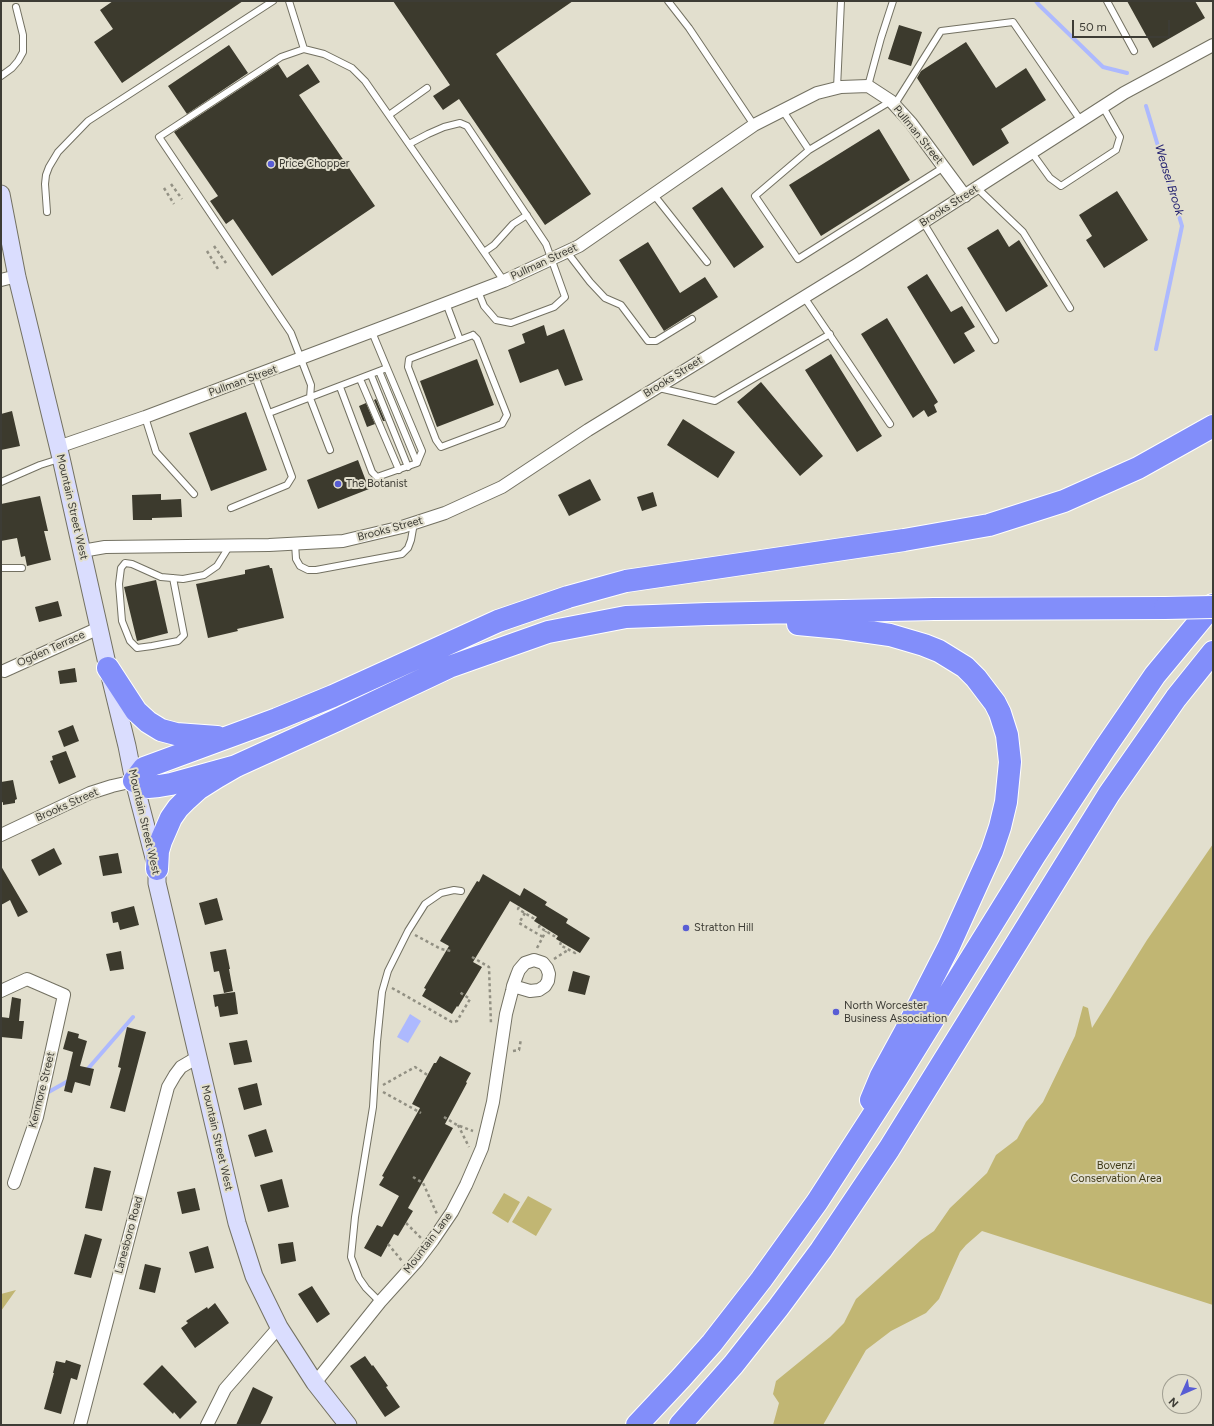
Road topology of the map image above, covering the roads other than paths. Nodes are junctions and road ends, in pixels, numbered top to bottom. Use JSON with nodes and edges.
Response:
{"nodes":[{"id":1,"x":273,"y":1,"type":"edge"},
{"id":2,"x":289,"y":1,"type":"edge"},
{"id":3,"x":668,"y":1,"type":"edge"},
{"id":4,"x":841,"y":1,"type":"edge"},
{"id":5,"x":893,"y":1,"type":"edge"},
{"id":6,"x":1107,"y":1,"type":"edge"},
{"id":7,"x":16,"y":7,"type":"dead end"},
{"id":8,"x":1213,"y":45,"type":"edge"},
{"id":9,"x":304,"y":50,"type":"junction"},
{"id":10,"x":1134,"y":51,"type":"dead end"},
{"id":11,"x":1,"y":76,"type":"edge"},
{"id":12,"x":868,"y":86,"type":"junction"},
{"id":13,"x":428,"y":88,"type":"dead end"},
{"id":14,"x":836,"y":88,"type":"junction"},
{"id":15,"x":893,"y":103,"type":"junction"},
{"id":16,"x":1103,"y":107,"type":"junction"},
{"id":17,"x":783,"y":111,"type":"junction"},
{"id":18,"x":389,"y":115,"type":"junction"},
{"id":19,"x":1081,"y":121,"type":"junction"},
{"id":20,"x":754,"y":125,"type":"junction"},
{"id":21,"x":409,"y":144,"type":"junction"},
{"id":22,"x":809,"y":150,"type":"junction"},
{"id":23,"x":1032,"y":153,"type":"junction"},
{"id":24,"x":944,"y":167,"type":"junction"},
{"id":25,"x":978,"y":188,"type":"junction"},
{"id":26,"x":1,"y":194,"type":"edge"},
{"id":27,"x":654,"y":195,"type":"junction"},
{"id":28,"x":965,"y":196,"type":"junction"},
{"id":29,"x":48,"y":212,"type":"dead end"},
{"id":30,"x":527,"y":215,"type":"junction"},
{"id":31,"x":924,"y":222,"type":"junction"},
{"id":32,"x":484,"y":252,"type":"junction"},
{"id":33,"x":567,"y":252,"type":"junction"},
{"id":34,"x":551,"y":259,"type":"junction"},
{"id":35,"x":707,"y":262,"type":"dead end"},
{"id":36,"x":9,"y":278,"type":"edge"},
{"id":37,"x":504,"y":281,"type":"junction"},
{"id":38,"x":478,"y":291,"type":"junction"},
{"id":39,"x":804,"y":297,"type":"junction"},
{"id":40,"x":446,"y":303,"type":"junction"},
{"id":41,"x":1070,"y":308,"type":"dead end"},
{"id":42,"x":692,"y":319,"type":"dead end"},
{"id":43,"x":372,"y":332,"type":"junction"},
{"id":44,"x":830,"y":334,"type":"junction"},
{"id":45,"x":460,"y":340,"type":"junction"},
{"id":46,"x":995,"y":340,"type":"dead end"},
{"id":47,"x":302,"y":359,"type":"junction"},
{"id":48,"x":388,"y":368,"type":"junction"},
{"id":49,"x":379,"y":371,"type":"junction"},
{"id":50,"x":371,"y":375,"type":"junction"},
{"id":51,"x":255,"y":376,"type":"junction"},
{"id":52,"x":360,"y":379,"type":"junction"},
{"id":53,"x":340,"y":387,"type":"junction"},
{"id":54,"x":657,"y":387,"type":"junction"},
{"id":55,"x":310,"y":398,"type":"junction"},
{"id":56,"x":269,"y":413,"type":"junction"},
{"id":57,"x":145,"y":417,"type":"junction"},
{"id":58,"x":890,"y":424,"type":"dead end"},
{"id":59,"x":1213,"y":426,"type":"edge"},
{"id":60,"x":330,"y":450,"type":"dead end"},
{"id":61,"x":59,"y":453,"type":"junction"},
{"id":62,"x":417,"y":463,"type":"junction"},
{"id":63,"x":408,"y":466,"type":"junction"},
{"id":64,"x":399,"y":470,"type":"junction"},
{"id":65,"x":1,"y":482,"type":"edge"},
{"id":66,"x":194,"y":494,"type":"dead end"},
{"id":67,"x":231,"y":508,"type":"dead end"},
{"id":68,"x":414,"y":523,"type":"junction"},
{"id":69,"x":295,"y":543,"type":"junction"},
{"id":70,"x":230,"y":545,"type":"junction"},
{"id":71,"x":82,"y":551,"type":"junction"},
{"id":72,"x":1,"y":568,"type":"edge"},
{"id":73,"x":22,"y":568,"type":"dead end"},
{"id":74,"x":173,"y":578,"type":"junction"},
{"id":75,"x":1213,"y":606,"type":"edge"},
{"id":76,"x":729,"y":613,"type":"junction"},
{"id":77,"x":99,"y":628,"type":"junction"},
{"id":78,"x":1213,"y":652,"type":"edge"},
{"id":79,"x":108,"y":668,"type":"junction"},
{"id":80,"x":4,"y":671,"type":"dead end"},
{"id":81,"x":224,"y":738,"type":"junction"},
{"id":82,"x":236,"y":766,"type":"junction"},
{"id":83,"x":134,"y":781,"type":"junction"},
{"id":84,"x":1,"y":835,"type":"edge"},
{"id":85,"x":157,"y":868,"type":"junction"},
{"id":86,"x":461,"y":891,"type":"dead end"},
{"id":87,"x":513,"y":986,"type":"junction"},
{"id":88,"x":1,"y":991,"type":"edge"},
{"id":89,"x":198,"y":1057,"type":"junction"},
{"id":90,"x":852,"y":1150,"type":"junction"},
{"id":91,"x":14,"y":1182,"type":"dead end"},
{"id":92,"x":380,"y":1302,"type":"junction"},
{"id":93,"x":279,"y":1327,"type":"junction"},
{"id":94,"x":315,"y":1383,"type":"junction"},
{"id":95,"x":80,"y":1425,"type":"edge"},
{"id":96,"x":207,"y":1425,"type":"edge"},
{"id":97,"x":348,"y":1425,"type":"edge"},
{"id":98,"x":637,"y":1425,"type":"edge"},
{"id":99,"x":680,"y":1425,"type":"edge"}],
"edges":[{"from":1,"to":29,"type":"lane"},
{"from":2,"to":9,"type":"lane"},
{"from":3,"to":20,"type":"lane"},
{"from":4,"to":14,"type":"lane"},
{"from":5,"to":12,"type":"lane"},
{"from":6,"to":10,"type":"lane"},
{"from":7,"to":11,"type":"lane"},
{"from":8,"to":16,"type":"street","name":"Brooks Street"},
{"from":9,"to":18,"type":"lane"},
{"from":9,"to":47,"type":"lane"},
{"from":12,"to":14,"type":"street","name":"Pullman Street"},
{"from":12,"to":15,"type":"street","name":"Pullman Street"},
{"from":13,"to":18,"type":"lane"},
{"from":14,"to":17,"type":"street","name":"Pullman Street"},
{"from":15,"to":19,"type":"lane"},
{"from":15,"to":22,"type":"lane"},
{"from":15,"to":24,"type":"street","name":"Pullman Street"},
{"from":16,"to":19,"type":"street","name":"Brooks Street"},
{"from":16,"to":23,"type":"lane"},
{"from":17,"to":20,"type":"street","name":"Pullman Street"},
{"from":17,"to":22,"type":"lane"},
{"from":18,"to":21,"type":"lane"},
{"from":19,"to":23,"type":"street","name":"Brooks Street"},
{"from":20,"to":27,"type":"street","name":"Pullman Street"},
{"from":21,"to":30,"type":"lane"},
{"from":21,"to":32,"type":"lane"},
{"from":22,"to":24,"type":"lane"},
{"from":23,"to":25,"type":"street","name":"Brooks Street"},
{"from":24,"to":28,"type":"street","name":"Pullman Street"},
{"from":25,"to":28,"type":"street","name":"Brooks Street"},
{"from":25,"to":41,"type":"lane"},
{"from":26,"to":36,"type":"main road","name":"Mountain Street West"},
{"from":27,"to":33,"type":"street","name":"Pullman Street"},
{"from":27,"to":35,"type":"lane"},
{"from":28,"to":31,"type":"street","name":"Brooks Street"},
{"from":30,"to":32,"type":"lane"},
{"from":30,"to":34,"type":"lane"},
{"from":31,"to":39,"type":"street","name":"Brooks Street"},
{"from":31,"to":46,"type":"lane"},
{"from":32,"to":37,"type":"lane"},
{"from":33,"to":34,"type":"street","name":"Pullman Street"},
{"from":33,"to":42,"type":"lane"},
{"from":34,"to":37,"type":"street","name":"Pullman Street"},
{"from":34,"to":38,"type":"lane"},
{"from":36,"to":61,"type":"main road","name":"Mountain Street West"},
{"from":37,"to":38,"type":"street","name":"Pullman Street"},
{"from":38,"to":40,"type":"street","name":"Pullman Street"},
{"from":39,"to":44,"type":"lane"},
{"from":39,"to":54,"type":"street","name":"Brooks Street"},
{"from":40,"to":43,"type":"street","name":"Pullman Street"},
{"from":40,"to":45,"type":"lane"},
{"from":43,"to":47,"type":"street","name":"Pullman Street"},
{"from":43,"to":48,"type":"lane"},
{"from":44,"to":54,"type":"lane"},
{"from":44,"to":58,"type":"lane"},
{"from":45,"to":45,"type":"lane"},
{"from":47,"to":51,"type":"street","name":"Pullman Street"},
{"from":47,"to":55,"type":"lane"},
{"from":48,"to":49,"type":"lane"},
{"from":48,"to":62,"type":"lane"},
{"from":49,"to":50,"type":"lane"},
{"from":49,"to":62,"type":"lane"},
{"from":50,"to":52,"type":"lane"},
{"from":50,"to":63,"type":"lane"},
{"from":51,"to":56,"type":"lane"},
{"from":51,"to":57,"type":"street","name":"Pullman Street"},
{"from":52,"to":53,"type":"lane"},
{"from":52,"to":64,"type":"lane"},
{"from":53,"to":55,"type":"lane"},
{"from":53,"to":64,"type":"lane"},
{"from":54,"to":68,"type":"street","name":"Brooks Street"},
{"from":55,"to":56,"type":"lane"},
{"from":55,"to":60,"type":"lane"},
{"from":56,"to":67,"type":"lane"},
{"from":57,"to":61,"type":"street","name":"Pullman Street"},
{"from":57,"to":66,"type":"lane"},
{"from":59,"to":81,"type":"highway"},
{"from":61,"to":65,"type":"lane"},
{"from":61,"to":71,"type":"main road","name":"Mountain Street West"},
{"from":62,"to":63,"type":"lane"},
{"from":63,"to":64,"type":"lane"},
{"from":68,"to":69,"type":"street","name":"Brooks Street"},
{"from":68,"to":69,"type":"lane"},
{"from":69,"to":70,"type":"street","name":"Brooks Street"},
{"from":70,"to":71,"type":"street","name":"Brooks Street"},
{"from":70,"to":74,"type":"lane"},
{"from":71,"to":77,"type":"main road","name":"Mountain Street West"},
{"from":72,"to":73,"type":"lane"},
{"from":74,"to":74,"type":"lane"},
{"from":75,"to":76,"type":"highway","bridge":true},
{"from":75,"to":90,"type":"highway"},
{"from":76,"to":82,"type":"highway"},
{"from":76,"to":90,"type":"highway"},
{"from":77,"to":79,"type":"main road","name":"Mountain Street West"},
{"from":77,"to":80,"type":"street","name":"Ogden Terrace"},
{"from":78,"to":99,"type":"highway"},
{"from":79,"to":81,"type":"highway"},
{"from":79,"to":83,"type":"main road","name":"Mountain Street West"},
{"from":81,"to":83,"type":"highway"},
{"from":82,"to":83,"type":"highway"},
{"from":82,"to":85,"type":"highway"},
{"from":83,"to":84,"type":"street","name":"Brooks Street"},
{"from":83,"to":85,"type":"main road","name":"Mountain Street West"},
{"from":85,"to":89,"type":"main road","name":"Mountain Street West"},
{"from":86,"to":92,"type":"lane"},
{"from":87,"to":87,"type":"street","name":"Mountain Lane"},
{"from":87,"to":92,"type":"street","name":"Mountain Lane"},
{"from":88,"to":91,"type":"street","name":"Kenmore Street"},
{"from":89,"to":93,"type":"main road","name":"Mountain Street West"},
{"from":89,"to":95,"type":"street","name":"Lanesboro Road"},
{"from":90,"to":98,"type":"highway"},
{"from":92,"to":94,"type":"street","name":"Mountain Lane"},
{"from":93,"to":94,"type":"main road","name":"Mountain Street West"},
{"from":93,"to":96,"type":"street"},
{"from":94,"to":97,"type":"main road","name":"Mountain Street West"}]}
